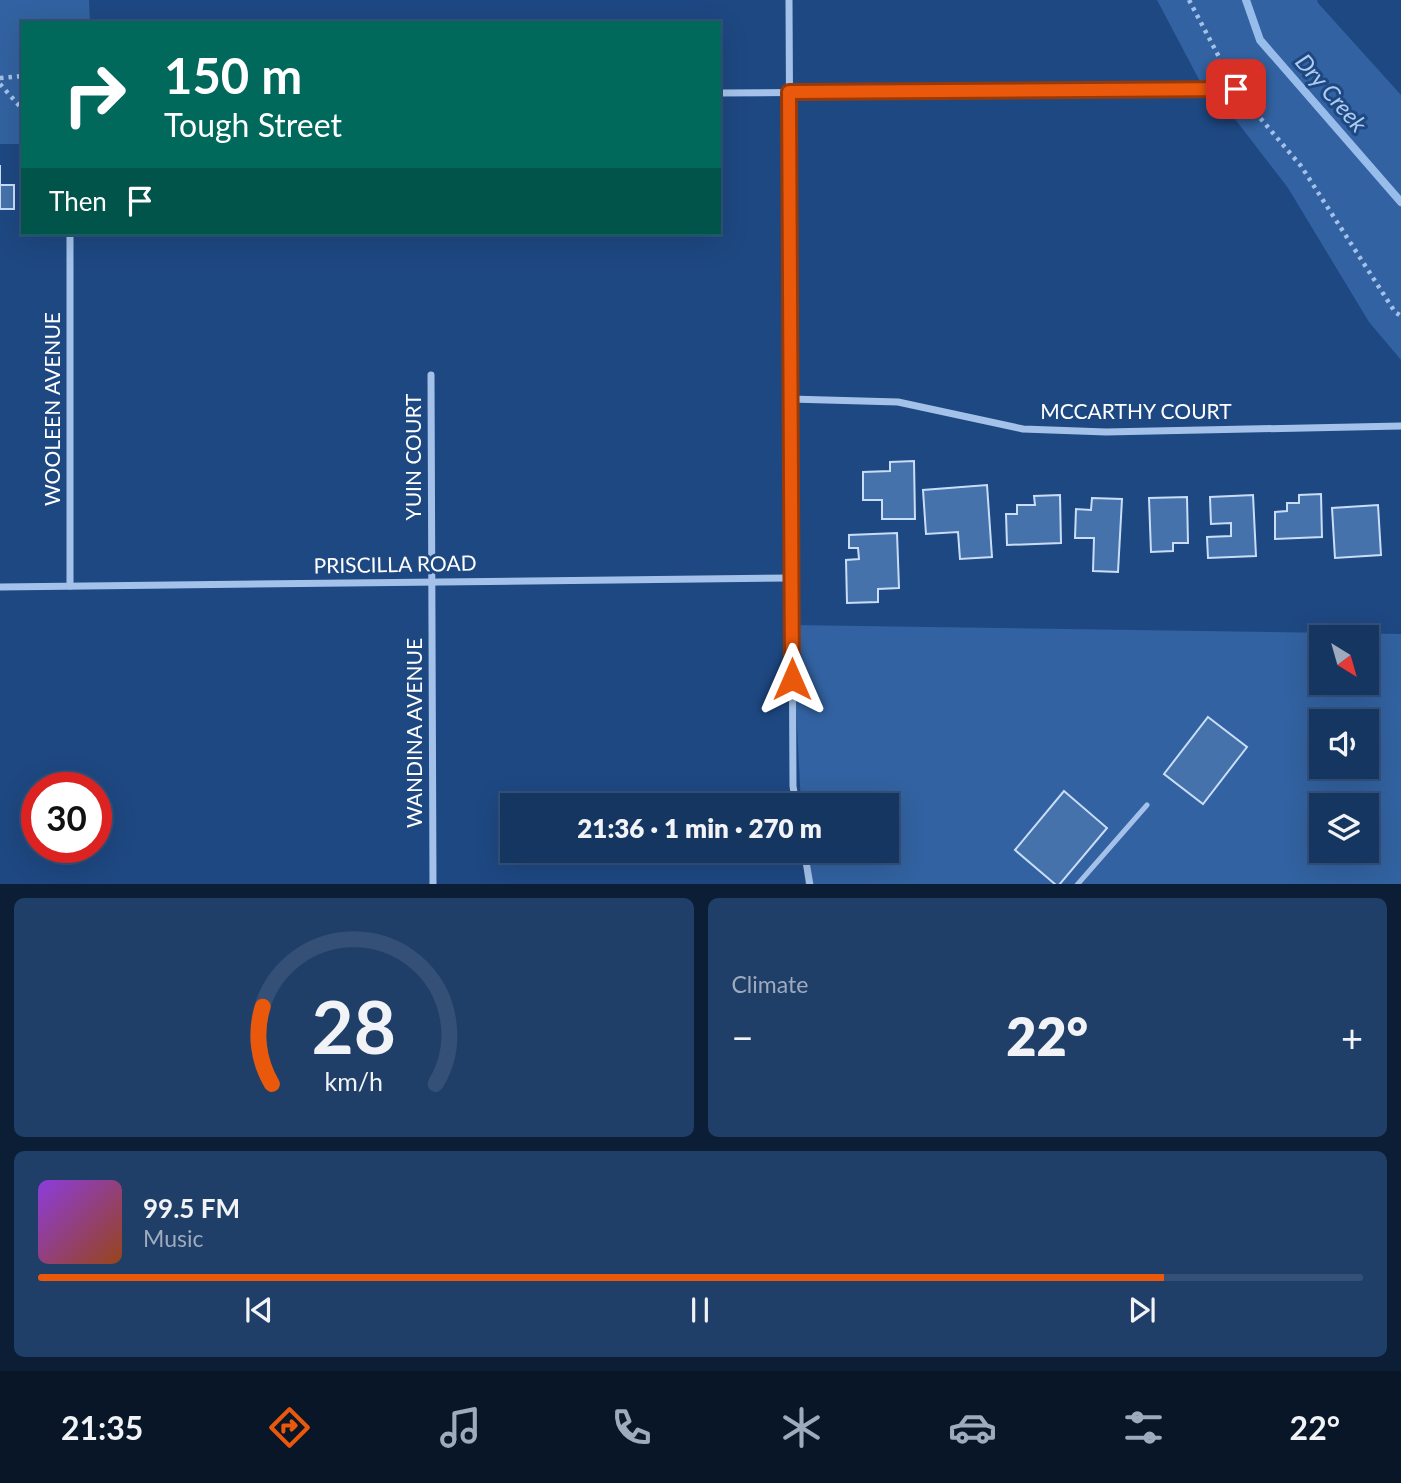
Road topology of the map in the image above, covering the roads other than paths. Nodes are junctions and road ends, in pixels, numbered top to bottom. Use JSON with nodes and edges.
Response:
{"nodes":[{"id":1,"x":789,"y":0,"type":"edge"},
{"id":2,"x":1236,"y":89,"type":"road end"},
{"id":3,"x":789,"y":92,"type":"junction"},
{"id":4,"x":721,"y":93,"type":"edge"},
{"id":5,"x":70,"y":235,"type":"edge"},
{"id":6,"x":431,"y":375,"type":"dead end"},
{"id":7,"x":790,"y":399,"type":"junction"},
{"id":8,"x":1401,"y":426,"type":"edge"},
{"id":9,"x":791,"y":579,"type":"junction"},
{"id":10,"x":431,"y":582,"type":"junction"},
{"id":11,"x":70,"y":586,"type":"junction"},
{"id":12,"x":0,"y":587,"type":"edge"},
{"id":13,"x":794,"y":793,"type":"edge"},
{"id":14,"x":1147,"y":805,"type":"dead end"},
{"id":15,"x":806,"y":863,"type":"edge"},
{"id":16,"x":433,"y":884,"type":"edge"},
{"id":17,"x":810,"y":884,"type":"edge"},
{"id":18,"x":1077,"y":884,"type":"edge"}],
"edges":[{"from":1,"to":3,"type":"street"},
{"from":2,"to":3,"type":"street"},
{"from":3,"to":4,"type":"street"},
{"from":3,"to":7,"type":"street"},
{"from":5,"to":11,"type":"street","name":"WOOLEEN AVENUE"},
{"from":6,"to":10,"type":"street","name":"YUIN COURT"},
{"from":7,"to":8,"type":"street","name":"MCCARTHY COURT"},
{"from":7,"to":9,"type":"street"},
{"from":9,"to":10,"type":"street","name":"PRISCILLA ROAD"},
{"from":9,"to":13,"type":"street"},
{"from":10,"to":11,"type":"street","name":"PRISCILLA ROAD"},
{"from":10,"to":16,"type":"street","name":"WANDINA AVENUE"},
{"from":11,"to":12,"type":"street","name":"PRISCILLA ROAD"},
{"from":14,"to":18,"type":"lane"},
{"from":15,"to":17,"type":"street"}]}
